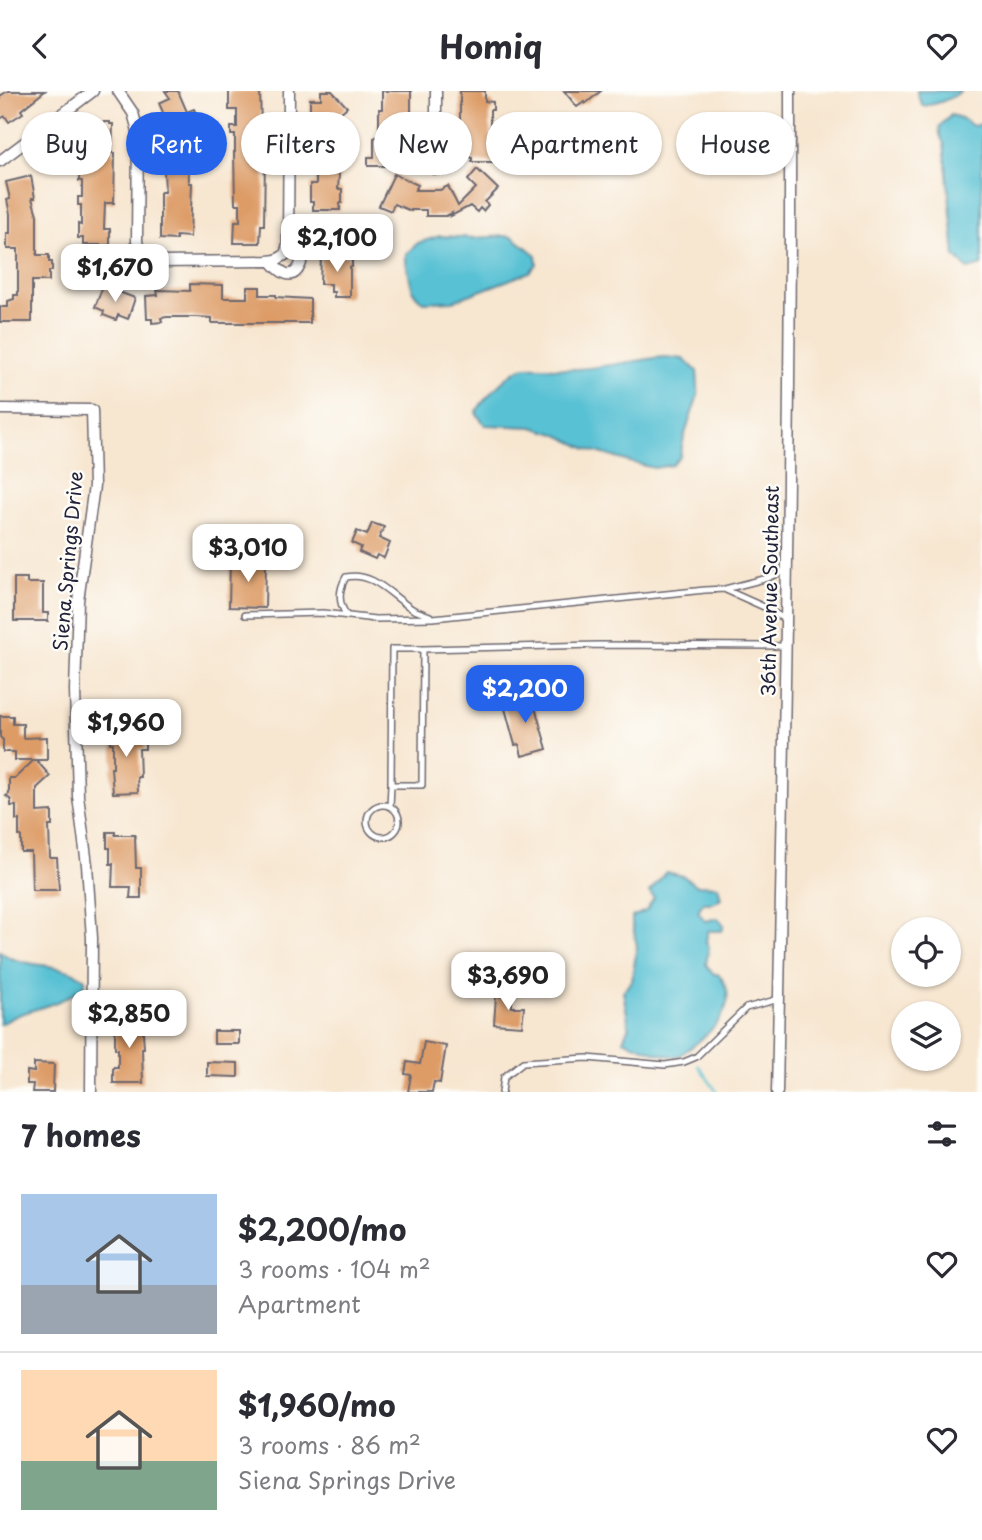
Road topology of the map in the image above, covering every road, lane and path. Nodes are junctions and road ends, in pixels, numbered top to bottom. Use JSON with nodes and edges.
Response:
{"nodes":[{"id":1,"x":93,"y":91,"type":"edge"},
{"id":2,"x":118,"y":91,"type":"edge"},
{"id":3,"x":289,"y":91,"type":"edge"},
{"id":4,"x":436,"y":91,"type":"edge"},
{"id":5,"x":790,"y":91,"type":"edge"},
{"id":6,"x":436,"y":112,"type":"edge"},
{"id":7,"x":0,"y":161,"type":"edge"},
{"id":8,"x":138,"y":244,"type":"junction"},
{"id":9,"x":288,"y":244,"type":"junction"},
{"id":10,"x":154,"y":261,"type":"junction"},
{"id":11,"x":271,"y":261,"type":"junction"},
{"id":12,"x":0,"y":409,"type":"edge"},
{"id":13,"x":787,"y":570,"type":"junction"},
{"id":14,"x":725,"y":589,"type":"junction"},
{"id":15,"x":245,"y":615,"type":"dead end"},
{"id":16,"x":347,"y":616,"type":"junction"},
{"id":17,"x":433,"y":618,"type":"junction"},
{"id":18,"x":786,"y":620,"type":"junction"},
{"id":19,"x":786,"y":646,"type":"junction"},
{"id":20,"x":423,"y":649,"type":"junction"},
{"id":21,"x":391,"y":785,"type":"junction"},
{"id":22,"x":390,"y":807,"type":"junction"},
{"id":23,"x":779,"y":999,"type":"junction"},
{"id":24,"x":91,"y":1092,"type":"edge"},
{"id":25,"x":502,"y":1092,"type":"edge"},
{"id":26,"x":777,"y":1092,"type":"edge"}],
"edges":[{"from":1,"to":7,"type":"street"},
{"from":2,"to":8,"type":"street"},
{"from":3,"to":9,"type":"street"},
{"from":4,"to":6,"type":"street"},
{"from":5,"to":13,"type":"street","name":"36th Avenue Southeast"},
{"from":8,"to":10,"type":"street"},
{"from":8,"to":10,"type":"street"},
{"from":9,"to":11,"type":"street"},
{"from":9,"to":11,"type":"street"},
{"from":10,"to":11,"type":"street"},
{"from":12,"to":24,"type":"street","name":"Siena Springs Drive"},
{"from":13,"to":14,"type":"lane"},
{"from":13,"to":18,"type":"street","name":"36th Avenue Southeast"},
{"from":14,"to":17,"type":"lane"},
{"from":14,"to":18,"type":"lane"},
{"from":15,"to":16,"type":"lane"},
{"from":16,"to":17,"type":"lane"},
{"from":16,"to":17,"type":"lane"},
{"from":18,"to":19,"type":"street","name":"36th Avenue Southeast"},
{"from":19,"to":20,"type":"lane"},
{"from":19,"to":23,"type":"street","name":"36th Avenue Southeast"},
{"from":20,"to":21,"type":"lane"},
{"from":20,"to":21,"type":"lane"},
{"from":21,"to":22,"type":"lane"},
{"from":22,"to":22,"type":"lane"},
{"from":23,"to":25,"type":"lane"},
{"from":23,"to":26,"type":"street","name":"36th Avenue Southeast"}]}
